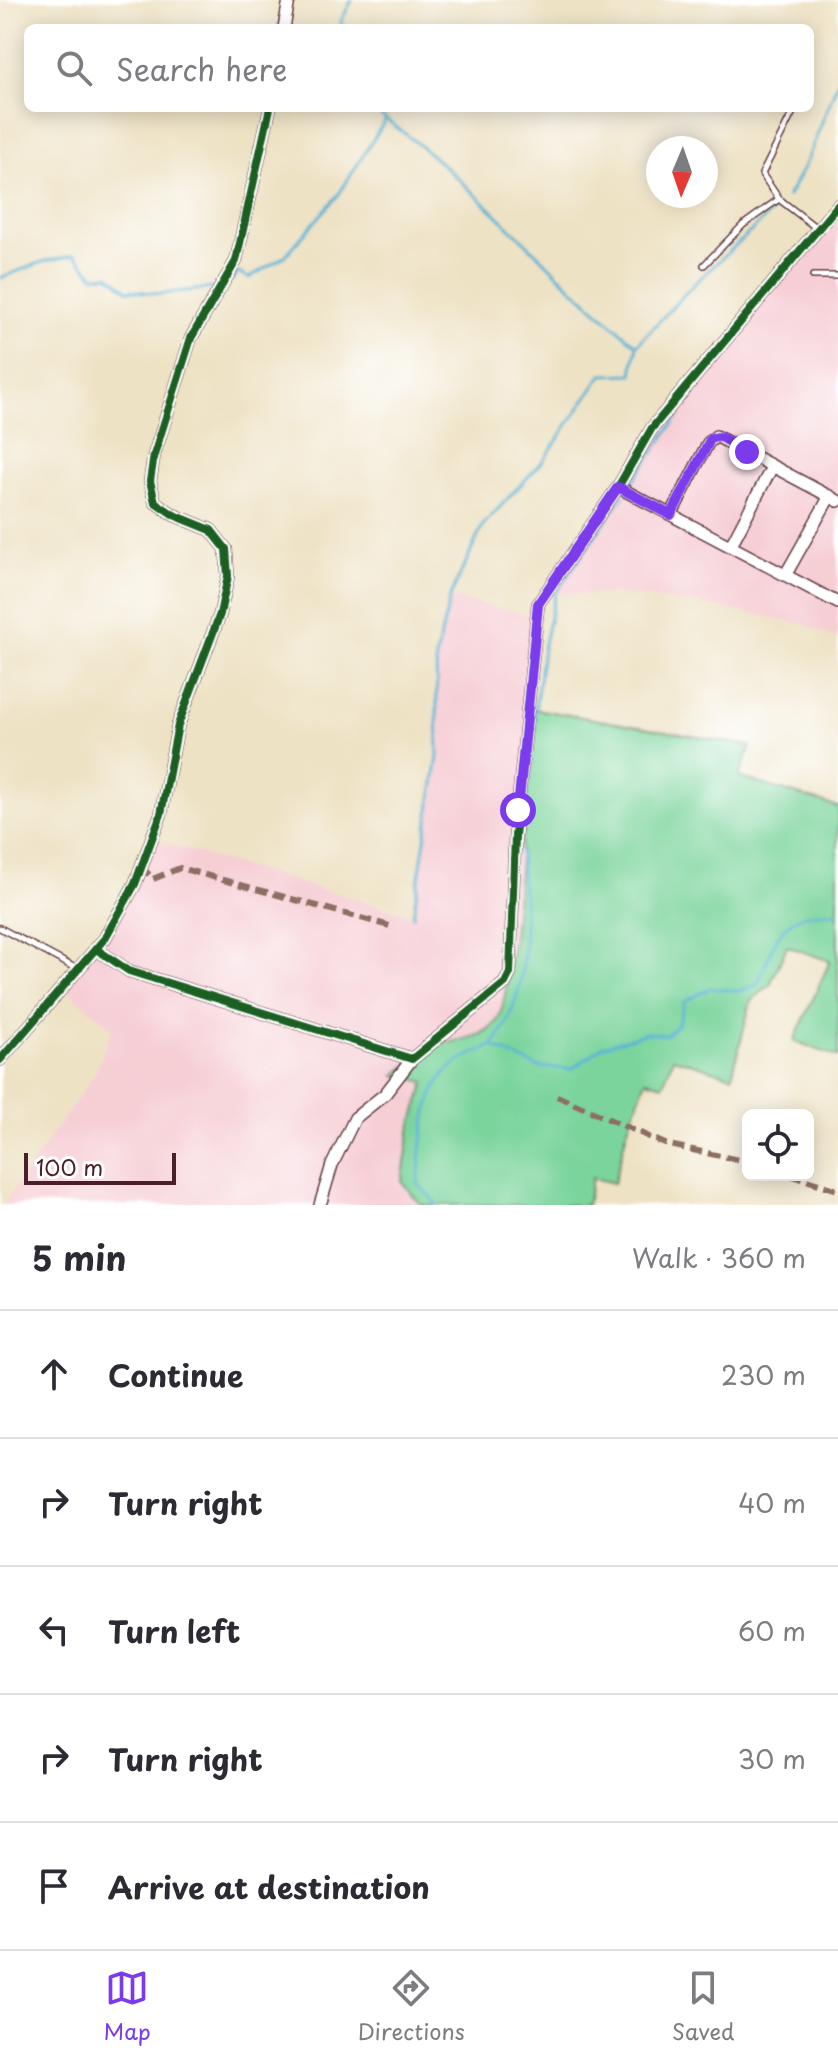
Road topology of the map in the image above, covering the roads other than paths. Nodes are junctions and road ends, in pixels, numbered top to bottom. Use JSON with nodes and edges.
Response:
{"nodes":[{"id":1,"x":289,"y":0,"type":"edge"},
{"id":2,"x":285,"y":24,"type":"edge"},
{"id":3,"x":269,"y":112,"type":"edge"},
{"id":4,"x":793,"y":112,"type":"edge"},
{"id":5,"x":779,"y":199,"type":"junction"},
{"id":6,"x":838,"y":205,"type":"edge"},
{"id":7,"x":819,"y":231,"type":"junction"},
{"id":8,"x":704,"y":265,"type":"dead end"},
{"id":9,"x":813,"y":276,"type":"dead end"},
{"id":10,"x":838,"y":276,"type":"edge"},
{"id":11,"x":772,"y":467,"type":"junction"},
{"id":12,"x":619,"y":488,"type":"junction"},
{"id":13,"x":834,"y":499,"type":"edge"},
{"id":14,"x":671,"y":515,"type":"junction"},
{"id":15,"x":731,"y":545,"type":"junction"},
{"id":16,"x":786,"y":574,"type":"junction"},
{"id":17,"x":838,"y":603,"type":"edge"},
{"id":18,"x":0,"y":928,"type":"edge"},
{"id":19,"x":96,"y":949,"type":"junction"},
{"id":20,"x":78,"y":970,"type":"junction"},
{"id":21,"x":412,"y":1059,"type":"junction"},
{"id":22,"x":0,"y":1060,"type":"edge"},
{"id":23,"x":320,"y":1205,"type":"edge"}],
"edges":[{"from":1,"to":2,"type":"street"},
{"from":3,"to":19,"type":"street"},
{"from":4,"to":5,"type":"lane"},
{"from":5,"to":7,"type":"lane"},
{"from":5,"to":8,"type":"lane"},
{"from":6,"to":7,"type":"street"},
{"from":7,"to":12,"type":"street"},
{"from":9,"to":10,"type":"lane"},
{"from":11,"to":13,"type":"street"},
{"from":11,"to":14,"type":"street"},
{"from":11,"to":15,"type":"street"},
{"from":12,"to":14,"type":"street"},
{"from":12,"to":21,"type":"street"},
{"from":13,"to":16,"type":"street"},
{"from":14,"to":15,"type":"street"},
{"from":15,"to":16,"type":"street"},
{"from":16,"to":17,"type":"street"},
{"from":18,"to":20,"type":"lane"},
{"from":19,"to":20,"type":"street"},
{"from":19,"to":21,"type":"street"},
{"from":20,"to":22,"type":"street"},
{"from":21,"to":23,"type":"street"}]}
